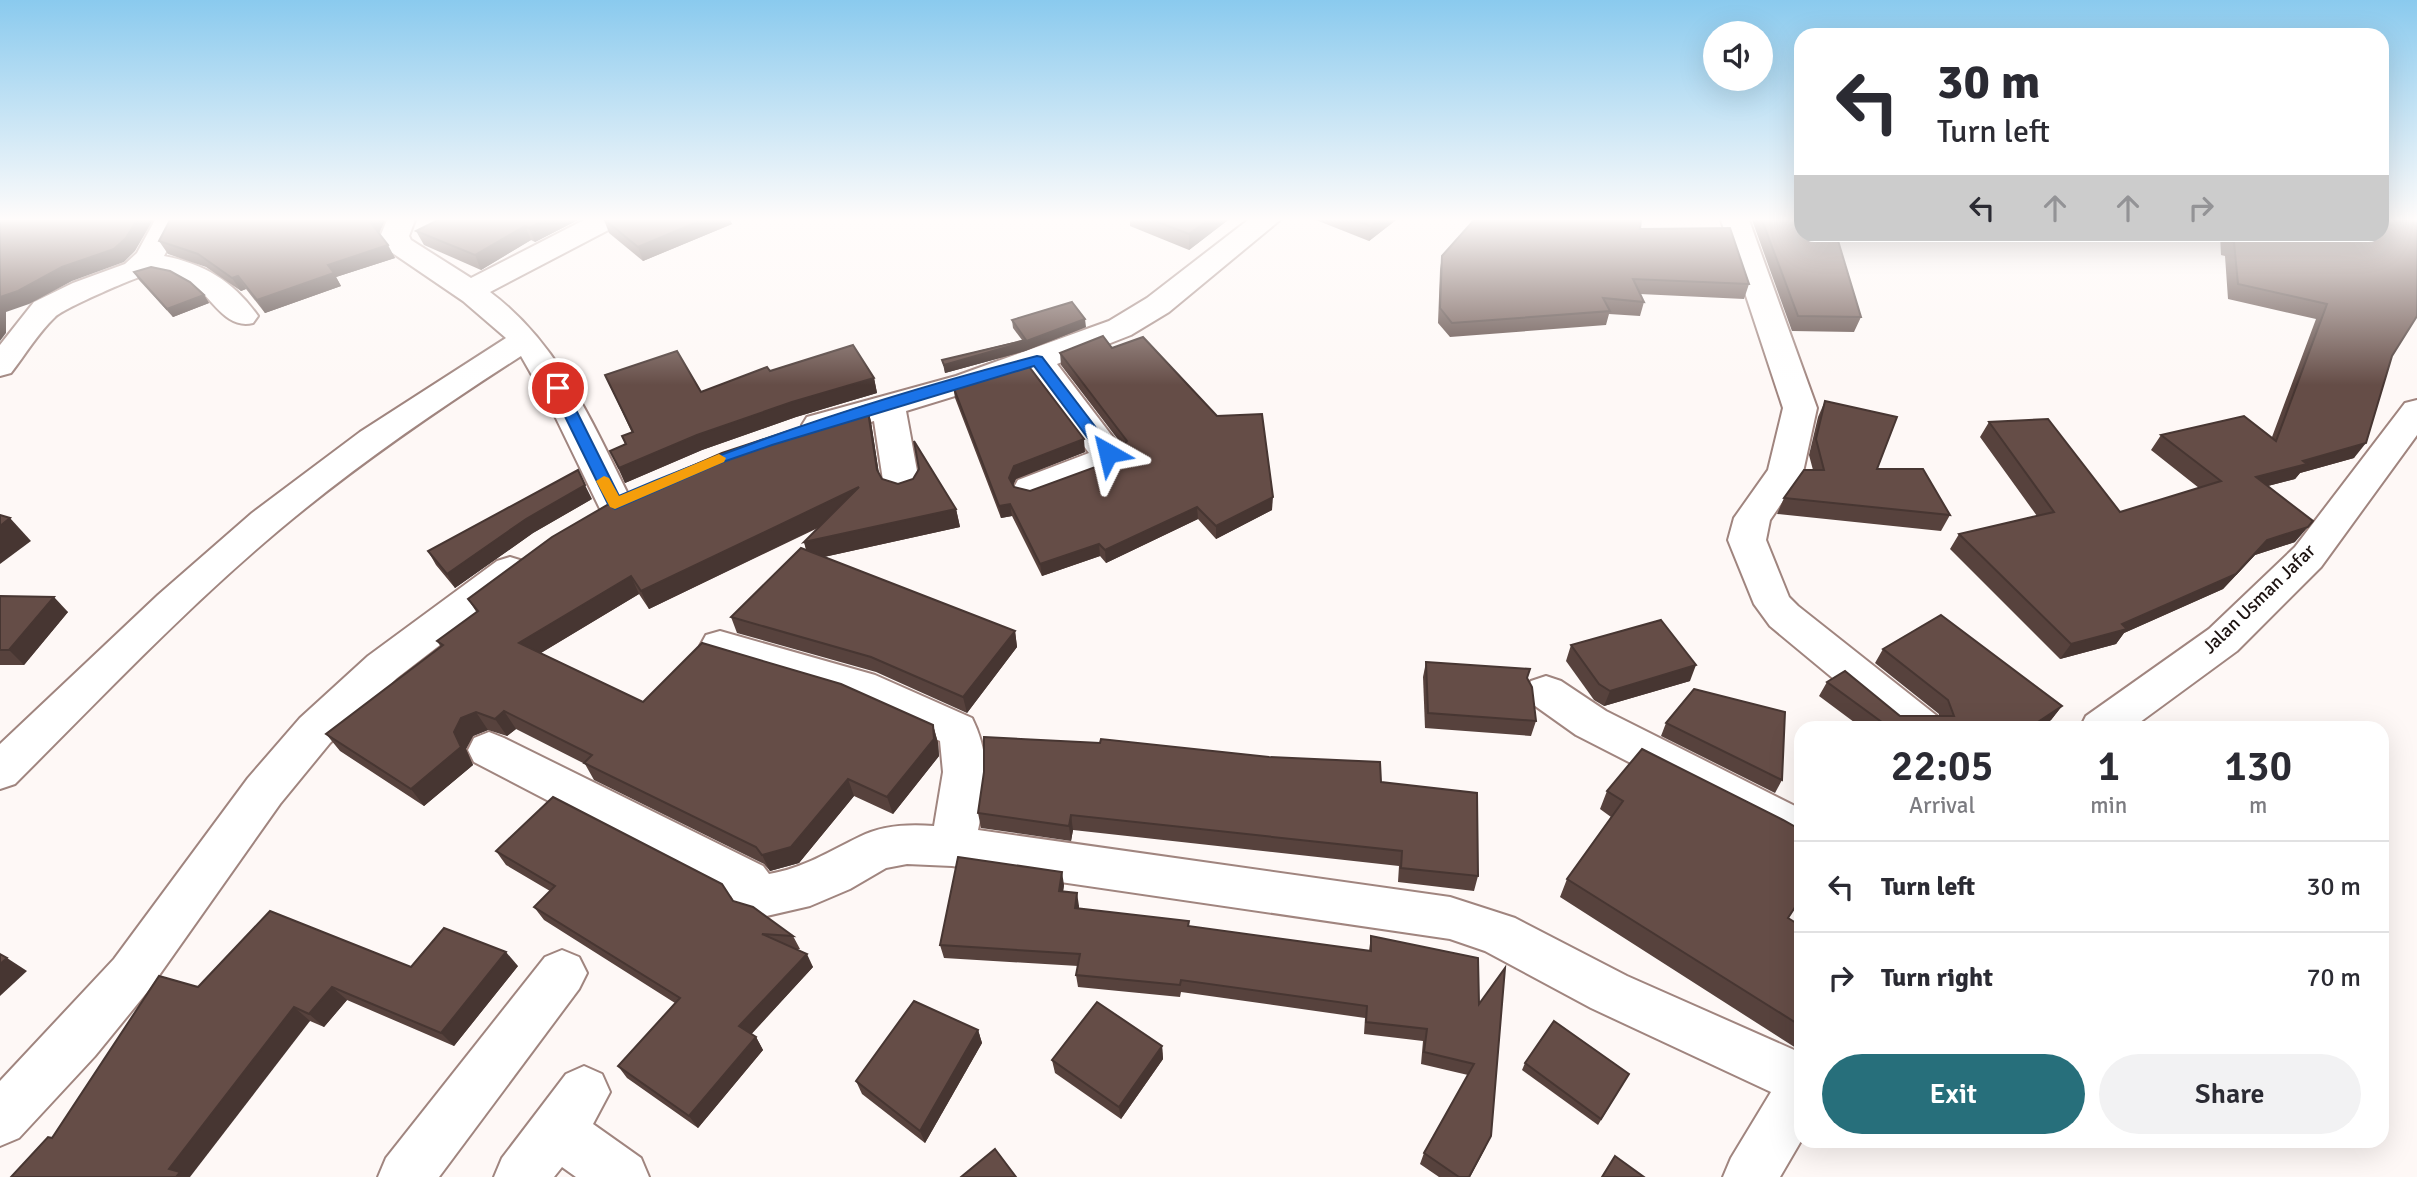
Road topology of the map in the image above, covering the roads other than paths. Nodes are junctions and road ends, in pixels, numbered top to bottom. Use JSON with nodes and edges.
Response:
{"nodes":[{"id":1,"x":127,"y":275,"type":"edge"},
{"id":2,"x":201,"y":275,"type":"edge"},
{"id":3,"x":444,"y":275,"type":"edge"},
{"id":4,"x":499,"y":275,"type":"edge"},
{"id":5,"x":1195,"y":275,"type":"edge"},
{"id":6,"x":1754,"y":275,"type":"edge"},
{"id":7,"x":468,"y":291,"type":"junction"},
{"id":8,"x":242,"y":316,"type":"dead end"},
{"id":9,"x":523,"y":341,"type":"junction"},
{"id":10,"x":1037,"y":360,"type":"junction"},
{"id":11,"x":0,"y":366,"type":"edge"},
{"id":12,"x":888,"y":405,"type":"junction"},
{"id":13,"x":2417,"y":411,"type":"edge"},
{"id":14,"x":788,"y":434,"type":"edge"},
{"id":15,"x":902,"y":486,"type":"edge"},
{"id":16,"x":1031,"y":489,"type":"edge"},
{"id":17,"x":581,"y":524,"type":"edge"},
{"id":18,"x":537,"y":551,"type":"edge"},
{"id":19,"x":720,"y":646,"type":"edge"},
{"id":20,"x":1546,"y":692,"type":"dead end"},
{"id":21,"x":1913,"y":721,"type":"edge"},
{"id":22,"x":2111,"y":721,"type":"edge"},
{"id":23,"x":489,"y":750,"type":"dead end"},
{"id":24,"x":0,"y":771,"type":"edge"},
{"id":25,"x":1794,"y":827,"type":"edge"},
{"id":26,"x":952,"y":846,"type":"junction"},
{"id":27,"x":562,"y":972,"type":"dead end"},
{"id":28,"x":1794,"y":1076,"type":"edge"},
{"id":29,"x":1794,"y":1103,"type":"edge"},
{"id":30,"x":0,"y":1119,"type":"edge"},
{"id":31,"x":405,"y":1177,"type":"edge"},
{"id":32,"x":521,"y":1177,"type":"edge"},
{"id":33,"x":622,"y":1177,"type":"edge"},
{"id":34,"x":1750,"y":1177,"type":"edge"}],
"edges":[{"from":1,"to":11,"type":"street"},
{"from":2,"to":8,"type":"street"},
{"from":3,"to":7,"type":"street"},
{"from":4,"to":7,"type":"street"},
{"from":5,"to":10,"type":"street"},
{"from":6,"to":21,"type":"street"},
{"from":7,"to":9,"type":"street"},
{"from":9,"to":17,"type":"street"},
{"from":9,"to":24,"type":"street"},
{"from":10,"to":12,"type":"street"},
{"from":10,"to":16,"type":"street"},
{"from":12,"to":14,"type":"street"},
{"from":12,"to":15,"type":"street"},
{"from":13,"to":22,"type":"street","name":"Jalan Usman Jafar"},
{"from":18,"to":30,"type":"street"},
{"from":19,"to":26,"type":"street"},
{"from":20,"to":25,"type":"street"},
{"from":23,"to":26,"type":"street"},
{"from":26,"to":28,"type":"street"},
{"from":27,"to":31,"type":"street"},
{"from":29,"to":34,"type":"street"},
{"from":32,"to":33,"type":"street"}]}
